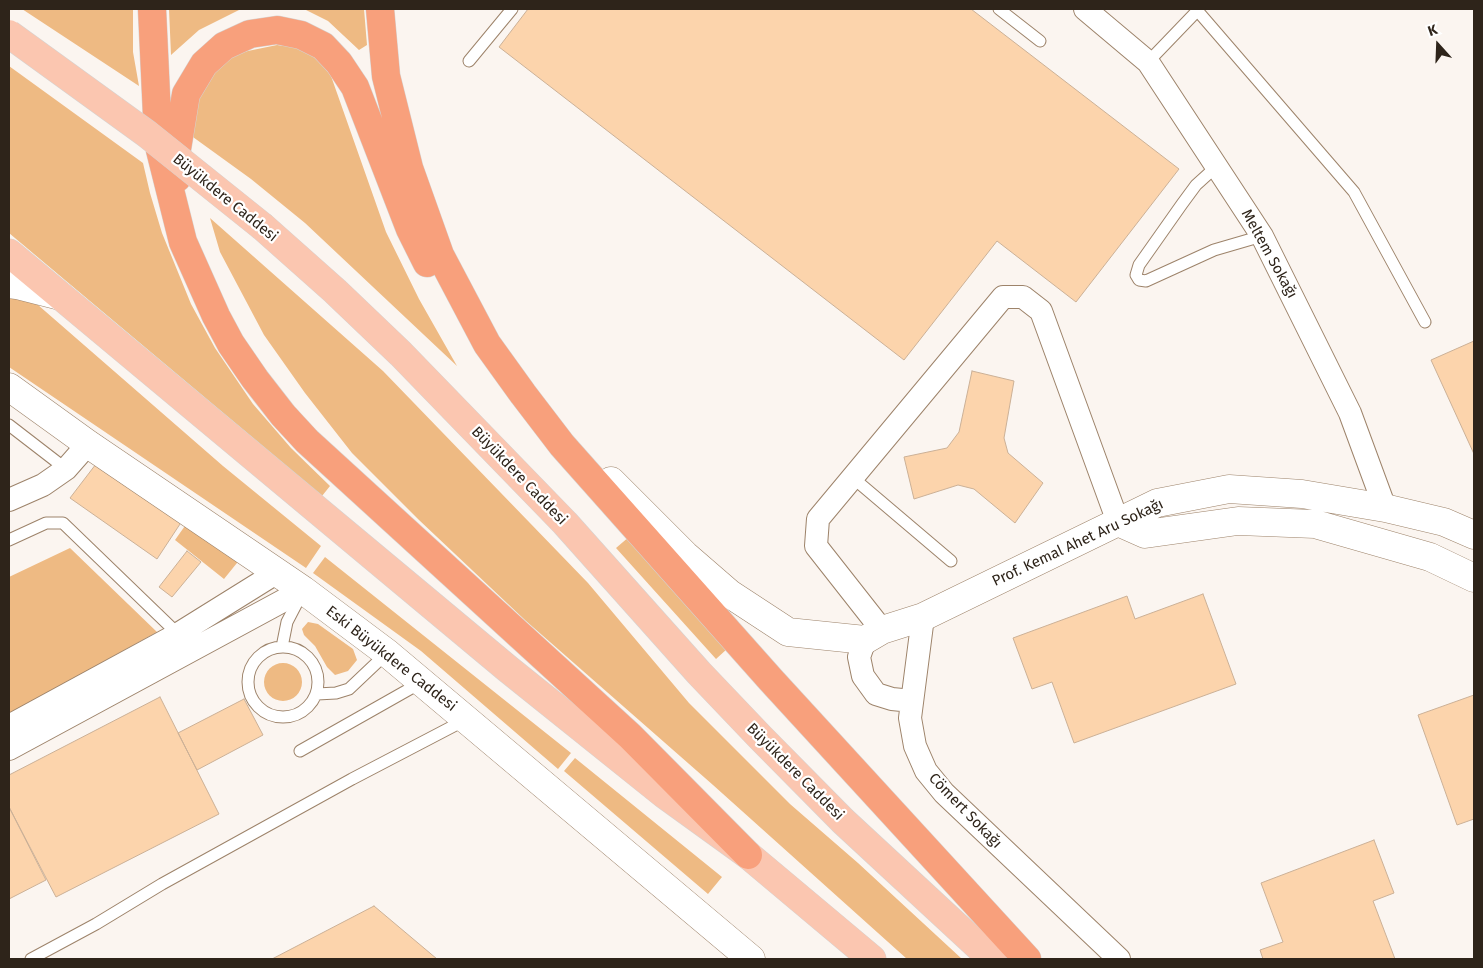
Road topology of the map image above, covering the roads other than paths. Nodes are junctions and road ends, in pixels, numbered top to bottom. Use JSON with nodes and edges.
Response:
{"nodes":[{"id":1,"x":152,"y":9,"type":"edge"},
{"id":2,"x":380,"y":9,"type":"edge"},
{"id":3,"x":512,"y":9,"type":"edge"},
{"id":4,"x":999,"y":9,"type":"edge"},
{"id":5,"x":1085,"y":9,"type":"edge"},
{"id":6,"x":1197,"y":9,"type":"edge"},
{"id":7,"x":9,"y":34,"type":"edge"},
{"id":8,"x":1040,"y":41,"type":"dead end"},
{"id":9,"x":469,"y":61,"type":"dead end"},
{"id":10,"x":1148,"y":62,"type":"junction"},
{"id":11,"x":1217,"y":166,"type":"junction"},
{"id":12,"x":177,"y":217,"type":"junction"},
{"id":13,"x":1262,"y":236,"type":"junction"},
{"id":14,"x":9,"y":253,"type":"edge"},
{"id":15,"x":9,"y":284,"type":"edge"},
{"id":16,"x":60,"y":296,"type":"junction"},
{"id":17,"x":1425,"y":322,"type":"dead end"},
{"id":18,"x":487,"y":344,"type":"junction"},
{"id":19,"x":9,"y":387,"type":"edge"},
{"id":20,"x":523,"y":394,"type":"junction"},
{"id":21,"x":9,"y":425,"type":"edge"},
{"id":22,"x":88,"y":444,"type":"junction"},
{"id":23,"x":66,"y":469,"type":"junction"},
{"id":24,"x":852,"y":477,"type":"junction"},
{"id":25,"x":9,"y":500,"type":"edge"},
{"id":26,"x":1385,"y":508,"type":"junction"},
{"id":27,"x":1118,"y":522,"type":"junction"},
{"id":28,"x":1474,"y":535,"type":"edge"},
{"id":29,"x":9,"y":540,"type":"edge"},
{"id":30,"x":1393,"y":546,"type":"junction"},
{"id":31,"x":951,"y":561,"type":"dead end"},
{"id":32,"x":276,"y":572,"type":"junction"},
{"id":33,"x":1474,"y":578,"type":"edge"},
{"id":34,"x":303,"y":590,"type":"junction"},
{"id":35,"x":922,"y":617,"type":"junction"},
{"id":36,"x":178,"y":634,"type":"junction"},
{"id":37,"x":874,"y":635,"type":"junction"},
{"id":38,"x":282,"y":647,"type":"junction"},
{"id":39,"x":387,"y":653,"type":"junction"},
{"id":40,"x":422,"y":682,"type":"junction"},
{"id":41,"x":317,"y":694,"type":"junction"},
{"id":42,"x":912,"y":701,"type":"junction"},
{"id":43,"x":466,"y":719,"type":"junction"},
{"id":44,"x":9,"y":726,"type":"edge"},
{"id":45,"x":9,"y":749,"type":"edge"},
{"id":46,"x":300,"y":751,"type":"dead end"},
{"id":47,"x":748,"y":855,"type":"junction"},
{"id":48,"x":31,"y":959,"type":"edge"},
{"id":49,"x":751,"y":959,"type":"edge"},
{"id":50,"x":872,"y":959,"type":"edge"},
{"id":51,"x":992,"y":959,"type":"edge"},
{"id":52,"x":1027,"y":959,"type":"edge"},
{"id":53,"x":1119,"y":959,"type":"edge"}],
"edges":[{"from":1,"to":12,"type":"highway"},
{"from":2,"to":18,"type":"highway"},
{"from":3,"to":9,"type":"lane"},
{"from":4,"to":8,"type":"lane"},
{"from":5,"to":10,"type":"street","name":"Meltem Sokağı"},
{"from":6,"to":10,"type":"lane"},
{"from":6,"to":17,"type":"lane"},
{"from":7,"to":51,"type":"main road","name":"Büyükdere Caddesi","bridge":true},
{"from":10,"to":11,"type":"street","name":"Meltem Sokağı"},
{"from":11,"to":13,"type":"street","name":"Meltem Sokağı"},
{"from":11,"to":13,"type":"lane"},
{"from":12,"to":18,"type":"highway"},
{"from":12,"to":47,"type":"highway"},
{"from":13,"to":26,"type":"street","name":"Meltem Sokağı"},
{"from":14,"to":16,"type":"main road"},
{"from":15,"to":16,"type":"street"},
{"from":16,"to":47,"type":"main road"},
{"from":18,"to":20,"type":"highway"},
{"from":19,"to":22,"type":"street","name":"Eski Büyükdere Caddesi"},
{"from":20,"to":37,"type":"street"},
{"from":20,"to":52,"type":"highway"},
{"from":21,"to":23,"type":"lane"},
{"from":22,"to":23,"type":"street"},
{"from":22,"to":32,"type":"street","name":"Eski Büyükdere Caddesi"},
{"from":23,"to":25,"type":"street"},
{"from":24,"to":27,"type":"street"},
{"from":24,"to":31,"type":"lane"},
{"from":24,"to":37,"type":"street"},
{"from":26,"to":27,"type":"street","name":"Prof. Kemal Ahet Aru Sokağı"},
{"from":26,"to":28,"type":"street","name":"Prof. Kemal Ahet Aru Sokağı"},
{"from":26,"to":30,"type":"street"},
{"from":27,"to":30,"type":"street"},
{"from":27,"to":35,"type":"street","name":"Prof. Kemal Ahet Aru Sokağı"},
{"from":29,"to":36,"type":"lane"},
{"from":30,"to":33,"type":"street"},
{"from":32,"to":34,"type":"street","name":"Eski Büyükdere Caddesi"},
{"from":32,"to":36,"type":"street"},
{"from":34,"to":38,"type":"lane"},
{"from":34,"to":39,"type":"street","name":"Eski Büyükdere Caddesi"},
{"from":34,"to":45,"type":"street"},
{"from":35,"to":37,"type":"street","name":"Prof. Kemal Ahet Aru Sokağı"},
{"from":35,"to":42,"type":"street","name":"Cömert Sokağı"},
{"from":36,"to":44,"type":"street"},
{"from":37,"to":42,"type":"street"},
{"from":38,"to":41,"type":"lane"},
{"from":38,"to":41,"type":"lane"},
{"from":39,"to":40,"type":"street","name":"Eski Büyükdere Caddesi"},
{"from":39,"to":41,"type":"lane"},
{"from":40,"to":43,"type":"street","name":"Eski Büyükdere Caddesi"},
{"from":40,"to":46,"type":"lane"},
{"from":42,"to":53,"type":"street","name":"Cömert Sokağı"},
{"from":43,"to":48,"type":"lane"},
{"from":43,"to":49,"type":"street","name":"Eski Büyükdere Caddesi"},
{"from":47,"to":50,"type":"main road"}]}
